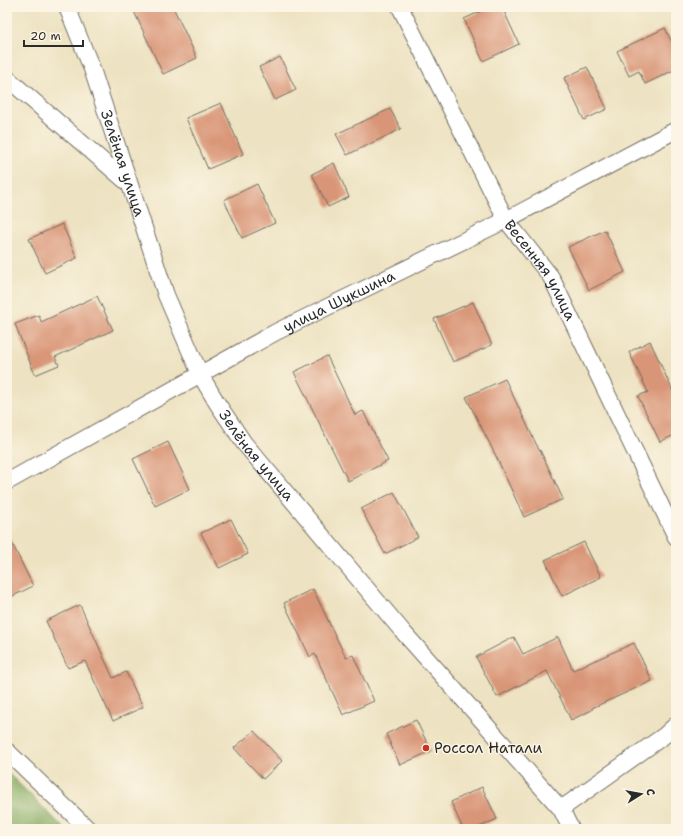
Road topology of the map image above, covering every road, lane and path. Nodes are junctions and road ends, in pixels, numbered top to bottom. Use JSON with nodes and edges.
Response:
{"nodes":[{"id":1,"x":67,"y":7,"type":"edge"},
{"id":2,"x":400,"y":7,"type":"edge"},
{"id":3,"x":7,"y":78,"type":"edge"},
{"id":4,"x":676,"y":130,"type":"edge"},
{"id":5,"x":128,"y":183,"type":"junction"},
{"id":6,"x":506,"y":220,"type":"junction"},
{"id":7,"x":200,"y":374,"type":"junction"},
{"id":8,"x":7,"y":482,"type":"edge"},
{"id":9,"x":676,"y":537,"type":"edge"},
{"id":10,"x":676,"y":725,"type":"edge"},
{"id":11,"x":7,"y":751,"type":"edge"},
{"id":12,"x":561,"y":809,"type":"junction"},
{"id":13,"x":88,"y":829,"type":"edge"},
{"id":14,"x":571,"y":829,"type":"edge"}],
"edges":[{"from":1,"to":5,"type":"street","name":"Зелёная улица"},
{"from":2,"to":6,"type":"street","name":"Весенняя улица"},
{"from":3,"to":5,"type":"street"},
{"from":4,"to":6,"type":"street","name":"улица Шукшина"},
{"from":5,"to":7,"type":"street","name":"Зелёная улица"},
{"from":6,"to":7,"type":"street","name":"улица Шукшина"},
{"from":6,"to":9,"type":"street","name":"Весенняя улица"},
{"from":7,"to":8,"type":"street","name":"улица Шукшина"},
{"from":7,"to":12,"type":"street","name":"Зелёная улица"},
{"from":10,"to":12,"type":"street"},
{"from":11,"to":13,"type":"street"},
{"from":12,"to":14,"type":"street","name":"Зелёная улица"}]}
